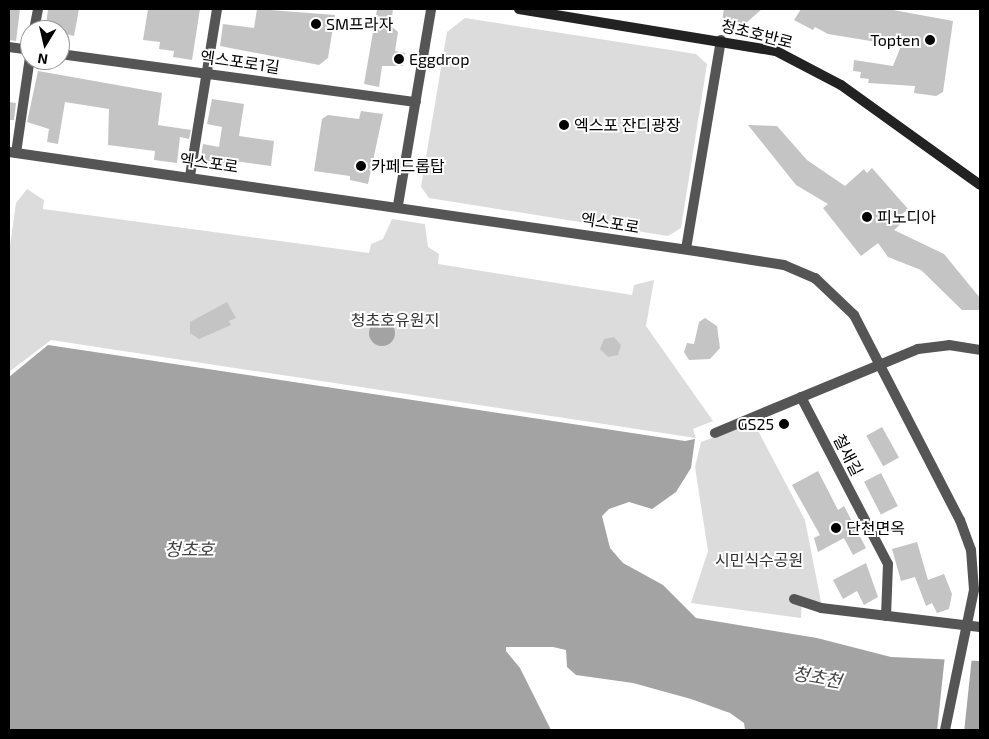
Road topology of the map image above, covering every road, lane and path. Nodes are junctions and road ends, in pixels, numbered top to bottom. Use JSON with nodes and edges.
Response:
{"nodes":[{"id":1,"x":218,"y":9,"type":"edge"},
{"id":2,"x":431,"y":9,"type":"edge"},
{"id":3,"x":519,"y":9,"type":"edge"},
{"id":4,"x":721,"y":40,"type":"junction"},
{"id":5,"x":70,"y":55,"type":"edge"},
{"id":6,"x":28,"y":70,"type":"edge"},
{"id":7,"x":207,"y":73,"type":"junction"},
{"id":8,"x":416,"y":102,"type":"junction"},
{"id":9,"x":12,"y":152,"type":"edge"},
{"id":10,"x":190,"y":176,"type":"junction"},
{"id":11,"x":980,"y":185,"type":"edge"},
{"id":12,"x":398,"y":205,"type":"junction"},
{"id":13,"x":686,"y":249,"type":"junction"},
{"id":14,"x":980,"y":350,"type":"edge"},
{"id":15,"x":879,"y":365,"type":"junction"},
{"id":16,"x":801,"y":397,"type":"junction"},
{"id":17,"x":715,"y":433,"type":"dead end"},
{"id":18,"x":794,"y":599,"type":"dead end"},
{"id":19,"x":886,"y":616,"type":"junction"},
{"id":20,"x":968,"y":625,"type":"junction"},
{"id":21,"x":980,"y":626,"type":"edge"},
{"id":22,"x":946,"y":730,"type":"edge"}],
"edges":[{"from":1,"to":7,"type":"street"},
{"from":2,"to":8,"type":"street"},
{"from":3,"to":4,"type":"street","name":"청초호반로"},
{"from":4,"to":11,"type":"street","name":"청초호반로"},
{"from":4,"to":13,"type":"street"},
{"from":5,"to":7,"type":"street","name":"엑스포로1길"},
{"from":6,"to":9,"type":"street"},
{"from":7,"to":8,"type":"street","name":"엑스포로1길"},
{"from":7,"to":10,"type":"street"},
{"from":8,"to":12,"type":"street"},
{"from":9,"to":10,"type":"street","name":"엑스포로"},
{"from":10,"to":12,"type":"street","name":"엑스포로"},
{"from":12,"to":13,"type":"street","name":"엑스포로"},
{"from":13,"to":15,"type":"street","name":"엑스포로"},
{"from":14,"to":15,"type":"street"},
{"from":15,"to":16,"type":"street"},
{"from":15,"to":20,"type":"street","name":"엑스포로"},
{"from":16,"to":17,"type":"street"},
{"from":16,"to":19,"type":"street","name":"철새길"},
{"from":18,"to":19,"type":"street"},
{"from":19,"to":20,"type":"street"},
{"from":20,"to":21,"type":"street"},
{"from":20,"to":22,"type":"street","name":"엑스포로"}]}
